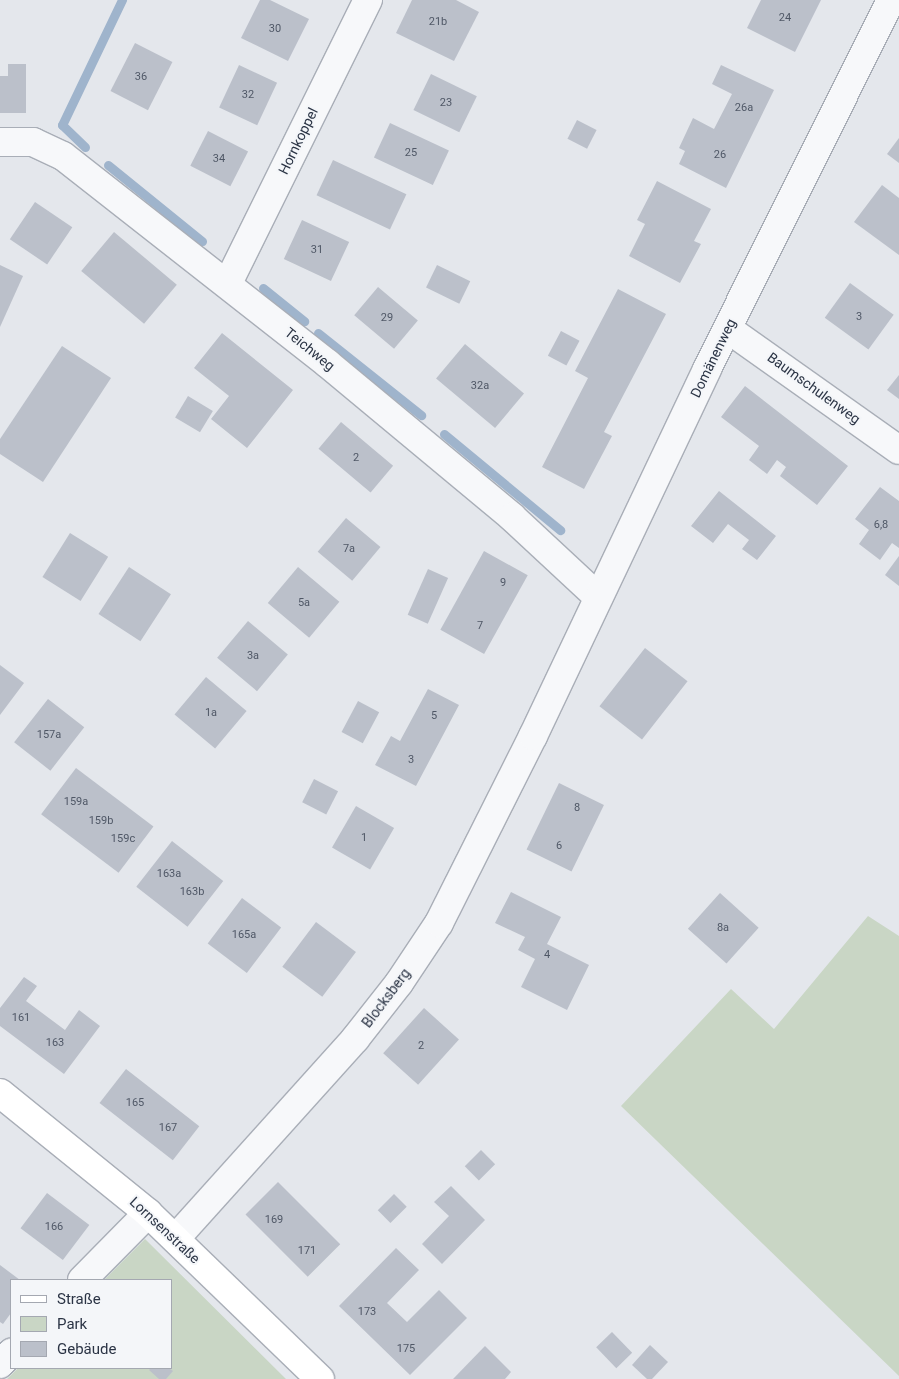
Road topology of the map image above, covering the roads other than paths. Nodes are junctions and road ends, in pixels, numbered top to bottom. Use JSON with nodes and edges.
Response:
{"nodes":[{"id":1,"x":368,"y":0,"type":"edge"},
{"id":2,"x":891,"y":0,"type":"edge"},
{"id":3,"x":0,"y":142,"type":"edge"},
{"id":4,"x":228,"y":283,"type":"junction"},
{"id":5,"x":728,"y":328,"type":"junction"},
{"id":6,"x":899,"y":450,"type":"edge"},
{"id":7,"x":598,"y":597,"type":"junction"},
{"id":8,"x":541,"y":719,"type":"joint"},
{"id":9,"x":0,"y":1093,"type":"edge"},
{"id":10,"x":148,"y":1213,"type":"junction"},
{"id":11,"x":176,"y":1238,"type":"junction"},
{"id":12,"x":83,"y":1279,"type":"edge"},
{"id":13,"x":10,"y":1354,"type":"edge"},
{"id":14,"x":0,"y":1364,"type":"edge"},
{"id":15,"x":320,"y":1379,"type":"edge"}],
"edges":[{"from":1,"to":4,"type":"street","name":"Hornkoppel"},
{"from":2,"to":5,"type":"street","name":"Domänenweg"},
{"from":3,"to":4,"type":"street","name":"Teichweg"},
{"from":4,"to":7,"type":"street","name":"Teichweg"},
{"from":5,"to":6,"type":"street","name":"Baumschulenweg"},
{"from":5,"to":7,"type":"street","name":"Domänenweg"},
{"from":7,"to":8,"type":"street","name":"Domänenweg"},
{"from":8,"to":11,"type":"street","name":"Blocksberg"},
{"from":9,"to":10,"type":"street","name":"Lornsenstraße"},
{"from":10,"to":11,"type":"street","name":"Lornsenstraße"},
{"from":10,"to":12,"type":"street"},
{"from":11,"to":15,"type":"street","name":"Lornsenstraße"},
{"from":13,"to":14,"type":"street"}]}
